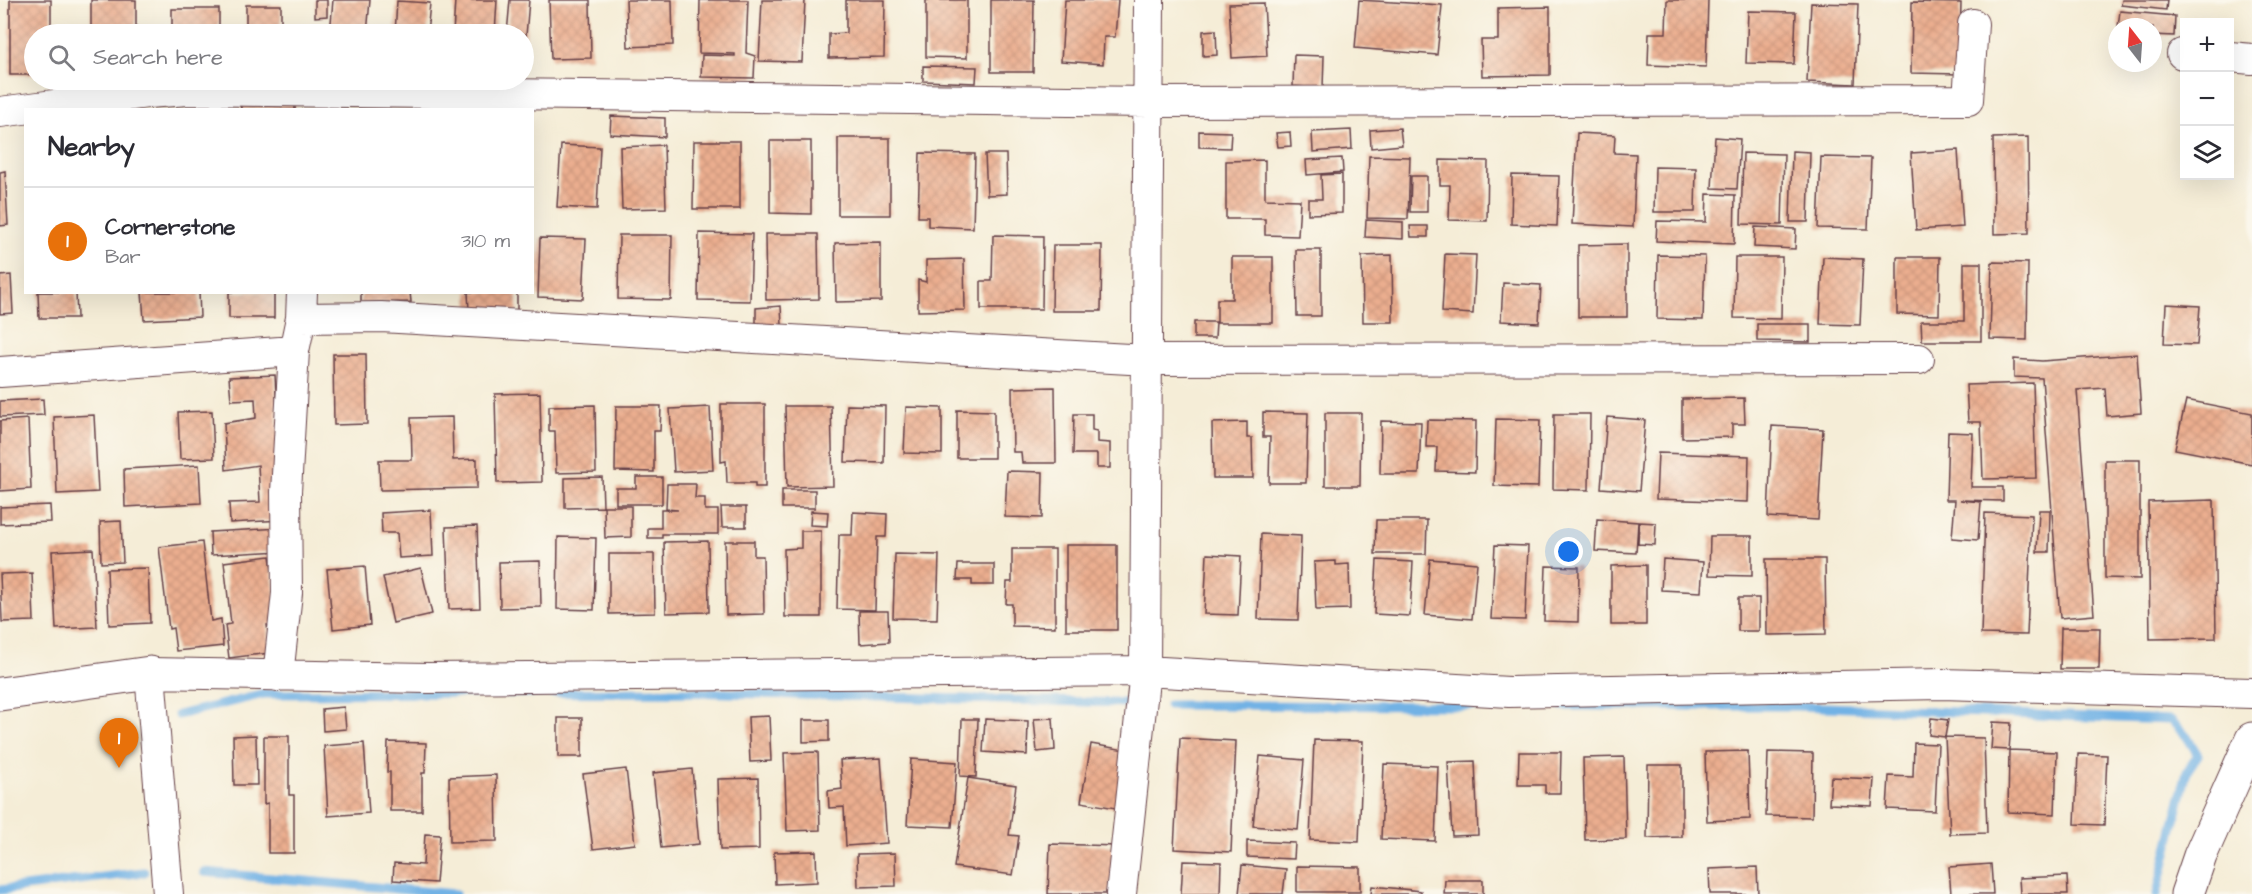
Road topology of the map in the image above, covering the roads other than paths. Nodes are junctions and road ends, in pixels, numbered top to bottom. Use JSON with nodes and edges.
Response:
{"nodes":[{"id":1,"x":1149,"y":0,"type":"edge"},
{"id":2,"x":1973,"y":24,"type":"dead end"},
{"id":3,"x":2234,"y":57,"type":"edge"},
{"id":4,"x":2252,"y":59,"type":"edge"},
{"id":5,"x":188,"y":90,"type":"edge"},
{"id":6,"x":188,"y":90,"type":"edge"},
{"id":7,"x":312,"y":100,"type":"edge"},
{"id":8,"x":1149,"y":102,"type":"junction"},
{"id":9,"x":31,"y":108,"type":"edge"},
{"id":10,"x":24,"y":109,"type":"edge"},
{"id":11,"x":0,"y":112,"type":"edge"},
{"id":12,"x":302,"y":305,"type":"edge"},
{"id":13,"x":294,"y":351,"type":"junction"},
{"id":14,"x":1919,"y":359,"type":"dead end"},
{"id":15,"x":1148,"y":360,"type":"junction"},
{"id":16,"x":0,"y":372,"type":"edge"},
{"id":17,"x":1145,"y":671,"type":"junction"},
{"id":18,"x":150,"y":673,"type":"junction"},
{"id":19,"x":278,"y":676,"type":"junction"},
{"id":20,"x":2252,"y":693,"type":"edge"},
{"id":21,"x":0,"y":694,"type":"edge"},
{"id":22,"x":2252,"y":739,"type":"edge"},
{"id":23,"x":168,"y":894,"type":"edge"},
{"id":24,"x":1121,"y":894,"type":"edge"},
{"id":25,"x":2187,"y":894,"type":"edge"}],
"edges":[{"from":1,"to":8,"type":"street"},
{"from":2,"to":8,"type":"street"},
{"from":3,"to":4,"type":"street"},
{"from":5,"to":9,"type":"street"},
{"from":6,"to":7,"type":"street"},
{"from":7,"to":8,"type":"street"},
{"from":8,"to":15,"type":"street"},
{"from":10,"to":11,"type":"street"},
{"from":12,"to":13,"type":"street"},
{"from":12,"to":15,"type":"street"},
{"from":13,"to":16,"type":"street"},
{"from":13,"to":19,"type":"street"},
{"from":14,"to":15,"type":"street"},
{"from":15,"to":17,"type":"street"},
{"from":17,"to":19,"type":"street"},
{"from":17,"to":20,"type":"street"},
{"from":17,"to":24,"type":"street"},
{"from":18,"to":19,"type":"street"},
{"from":18,"to":21,"type":"street"},
{"from":18,"to":23,"type":"street"},
{"from":22,"to":25,"type":"street"}]}
